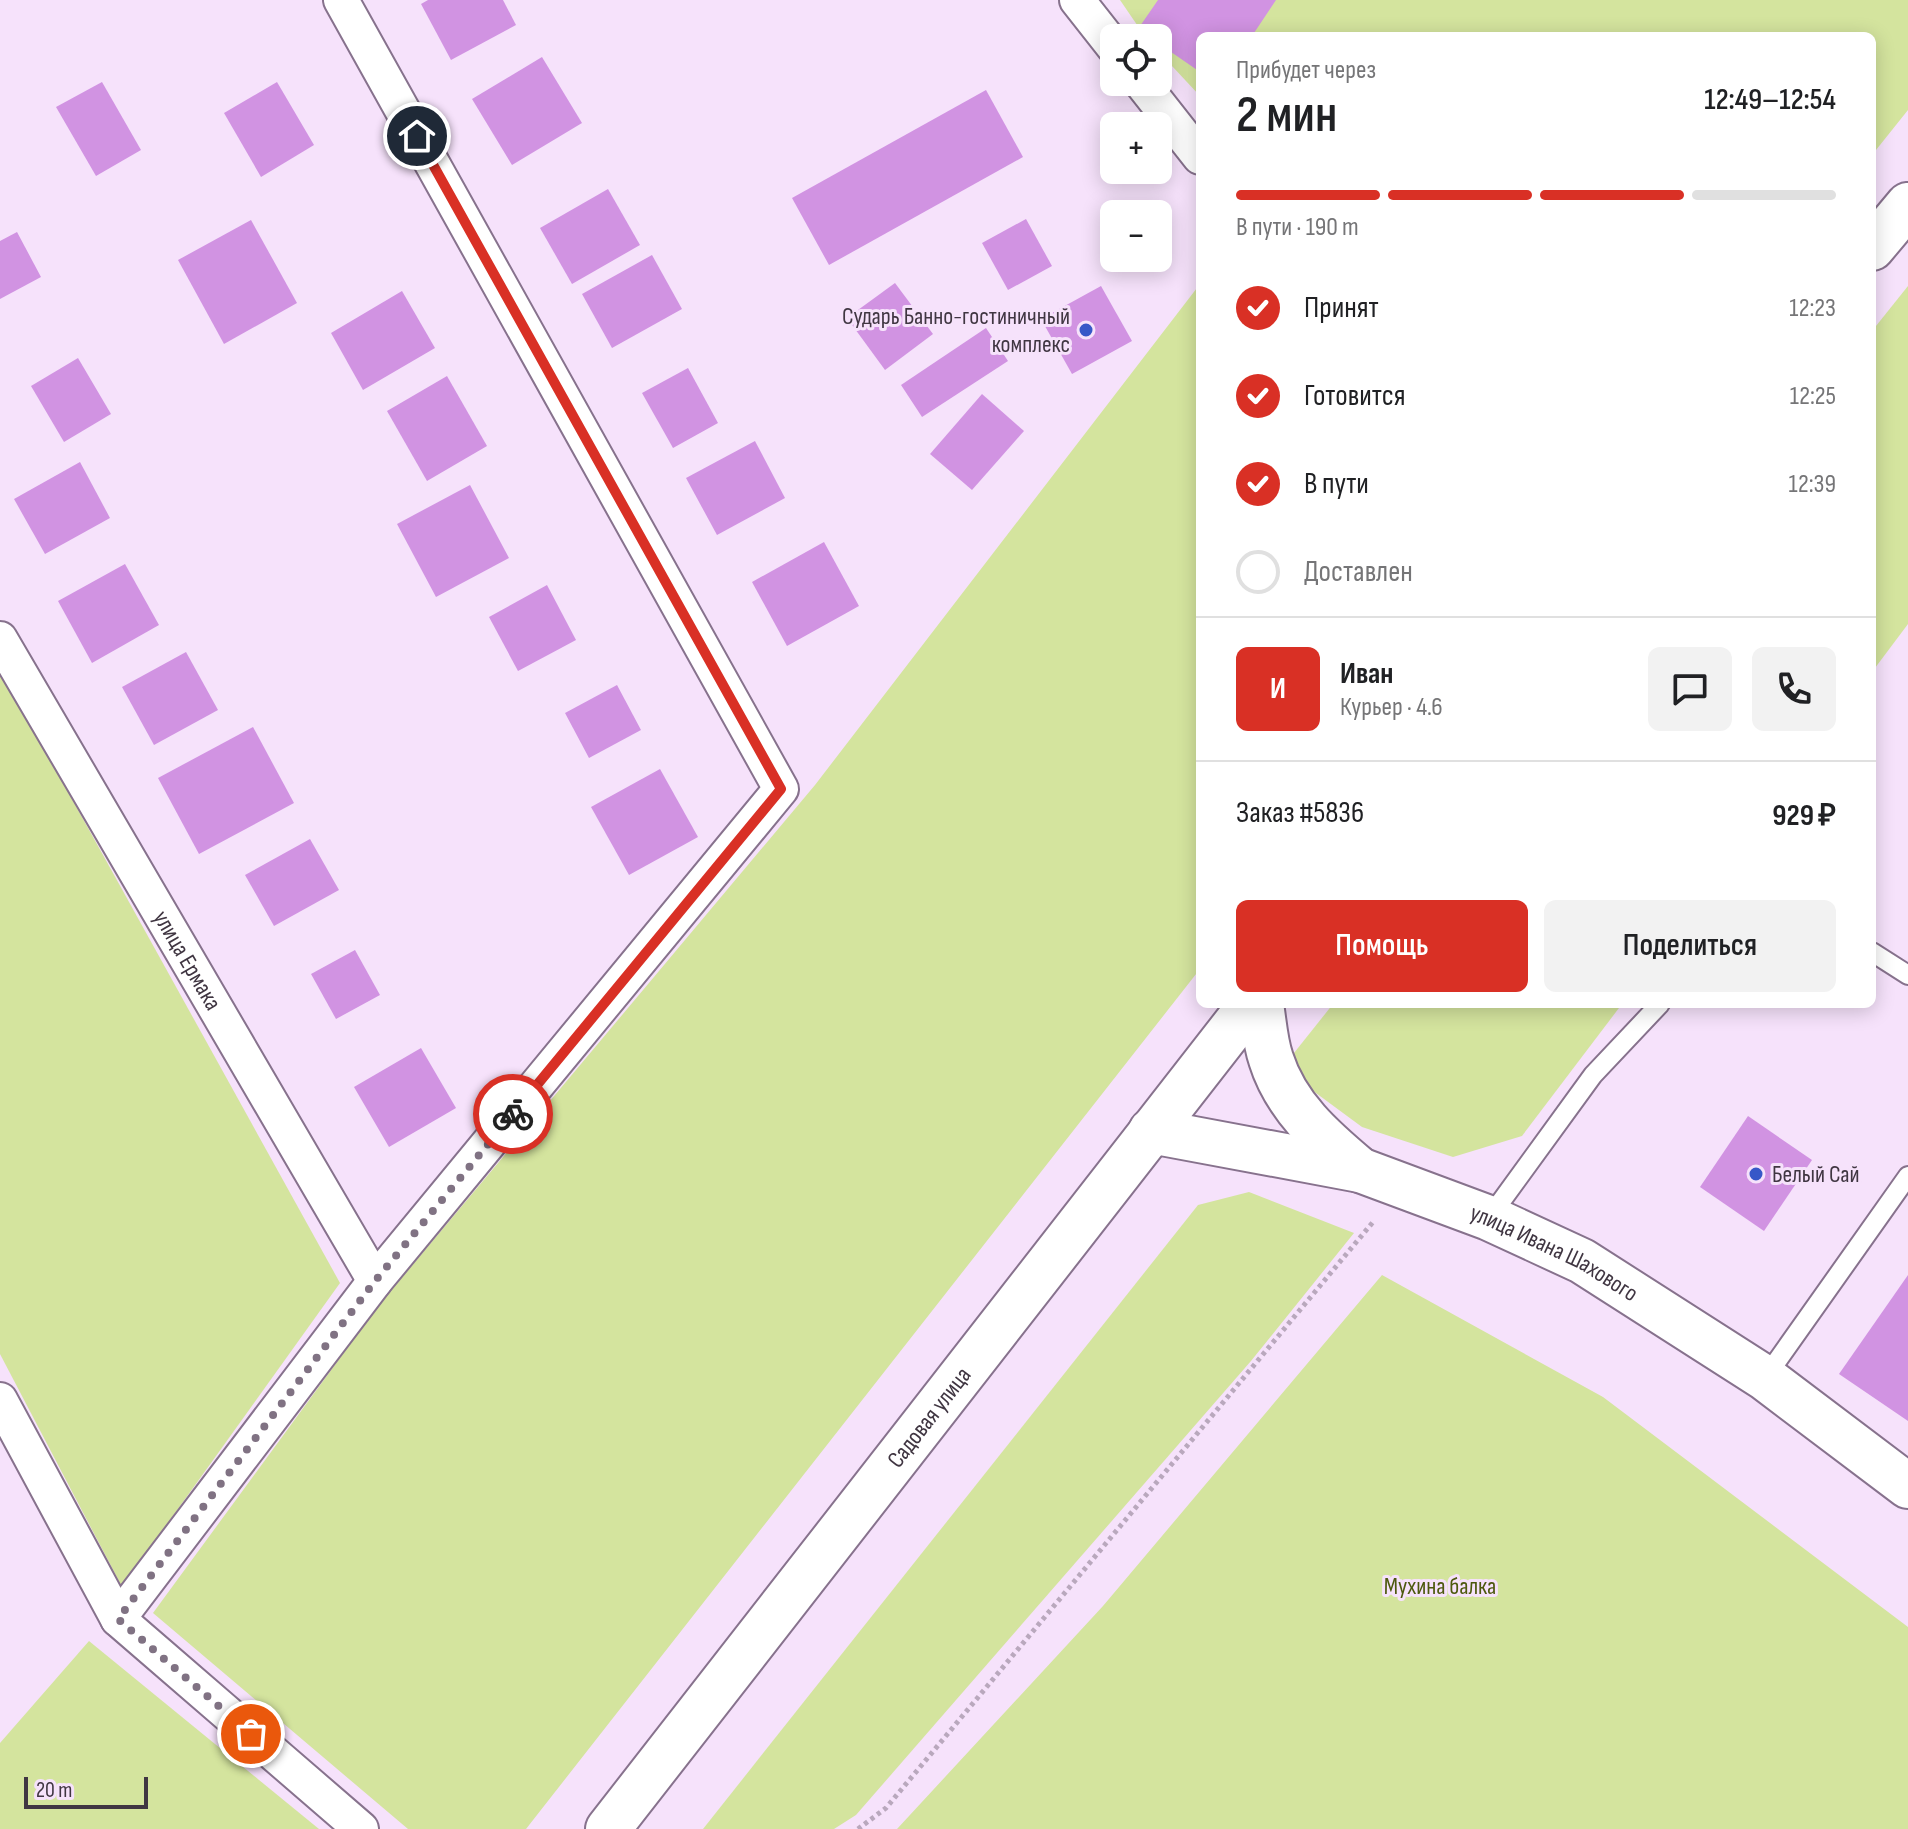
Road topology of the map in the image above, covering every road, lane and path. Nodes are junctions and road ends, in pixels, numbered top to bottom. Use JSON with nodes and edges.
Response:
{"nodes":[{"id":1,"x":341,"y":0,"type":"edge"},
{"id":2,"x":1077,"y":0,"type":"edge"},
{"id":3,"x":1100,"y":29,"type":"edge"},
{"id":4,"x":1152,"y":96,"type":"edge"},
{"id":5,"x":1196,"y":152,"type":"edge"},
{"id":6,"x":1908,"y":205,"type":"edge"},
{"id":7,"x":1876,"y":243,"type":"edge"},
{"id":8,"x":0,"y":639,"type":"edge"},
{"id":9,"x":1876,"y":955,"type":"edge"},
{"id":10,"x":1908,"y":975,"type":"edge"},
{"id":11,"x":1248,"y":1008,"type":"edge"},
{"id":12,"x":1262,"y":1008,"type":"edge"},
{"id":13,"x":1656,"y":1008,"type":"edge"},
{"id":14,"x":1151,"y":1131,"type":"junction"},
{"id":15,"x":1360,"y":1170,"type":"junction"},
{"id":16,"x":1908,"y":1176,"type":"edge"},
{"id":17,"x":1402,"y":1187,"type":"junction"},
{"id":18,"x":1489,"y":1218,"type":"junction"},
{"id":19,"x":375,"y":1281,"type":"junction"},
{"id":20,"x":1765,"y":1378,"type":"junction"},
{"id":21,"x":0,"y":1400,"type":"edge"},
{"id":22,"x":1908,"y":1486,"type":"edge"},
{"id":23,"x":118,"y":1619,"type":"junction"},
{"id":24,"x":361,"y":1829,"type":"edge"},
{"id":25,"x":608,"y":1829,"type":"edge"},
{"id":26,"x":858,"y":1829,"type":"edge"}],
"edges":[{"from":1,"to":19,"type":"street"},
{"from":2,"to":3,"type":"street"},
{"from":4,"to":5,"type":"street"},
{"from":6,"to":7,"type":"main road"},
{"from":8,"to":19,"type":"street","name":"улица Ермака"},
{"from":9,"to":10,"type":"lane"},
{"from":11,"to":14,"type":"main road","name":"Садовая улица"},
{"from":12,"to":15,"type":"main road"},
{"from":13,"to":18,"type":"lane"},
{"from":14,"to":15,"type":"main road","name":"улица Ивана Шахового"},
{"from":14,"to":25,"type":"main road","name":"Садовая улица"},
{"from":15,"to":17,"type":"main road","name":"улица Ивана Шахового"},
{"from":16,"to":20,"type":"lane"},
{"from":17,"to":18,"type":"main road","name":"улица Ивана Шахового"},
{"from":17,"to":26,"type":"path"},
{"from":18,"to":20,"type":"main road","name":"улица Ивана Шахового"},
{"from":19,"to":23,"type":"street"},
{"from":20,"to":22,"type":"main road","name":"улица Ивана Шахового"},
{"from":21,"to":23,"type":"street"},
{"from":23,"to":24,"type":"street"}]}
